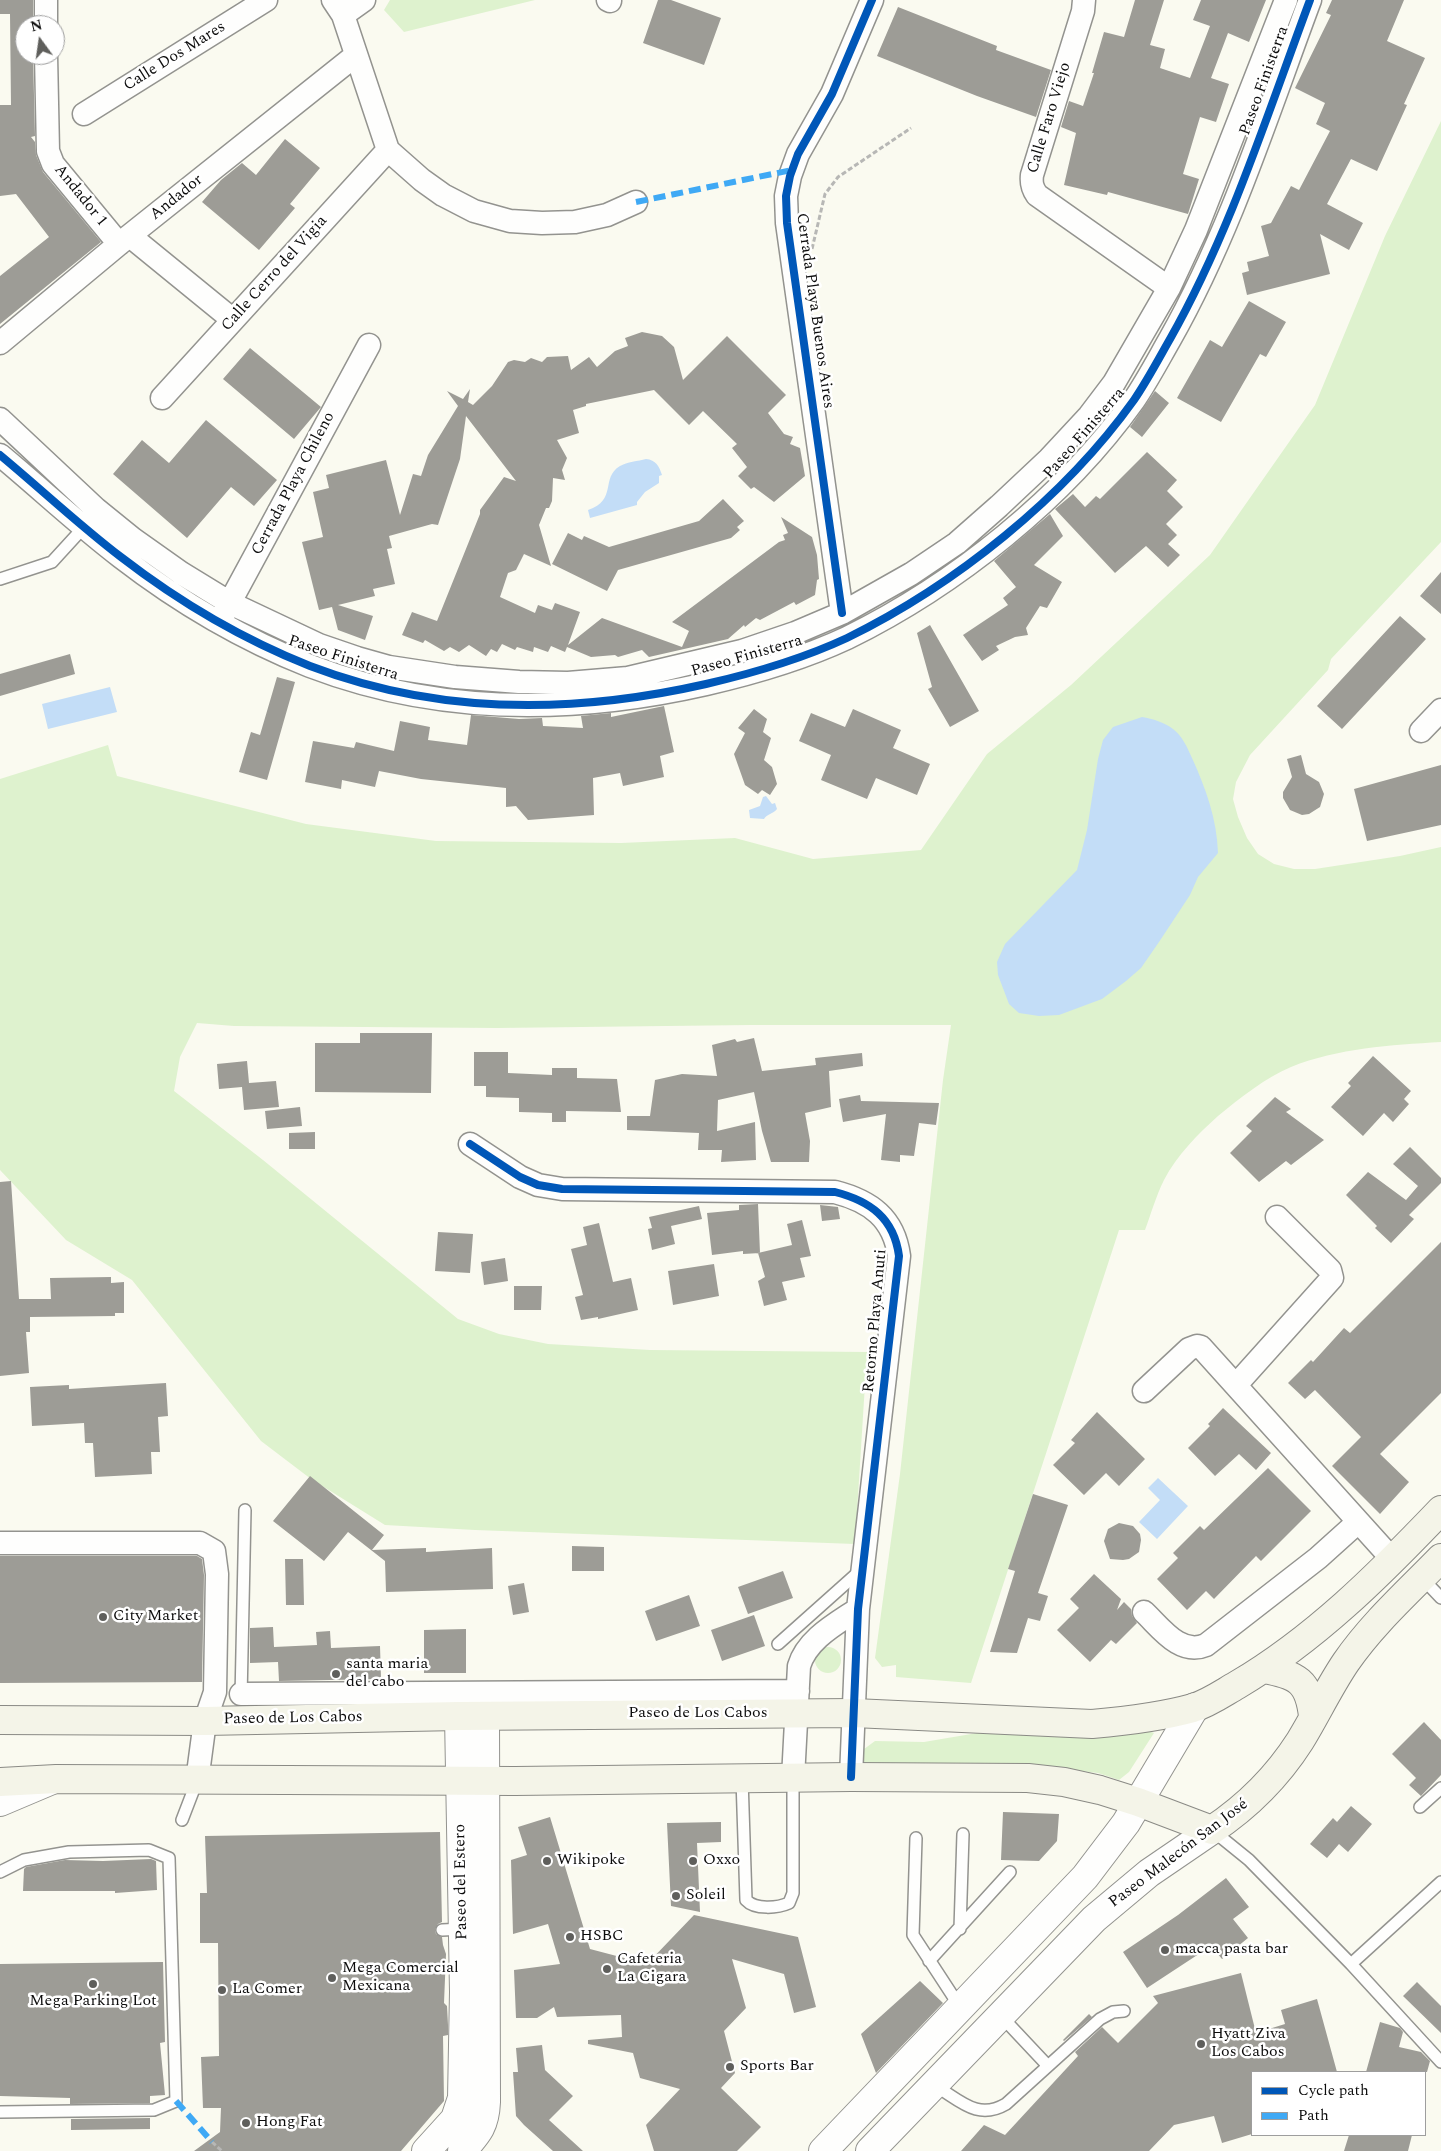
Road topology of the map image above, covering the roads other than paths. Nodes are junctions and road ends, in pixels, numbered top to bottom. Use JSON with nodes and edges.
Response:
{"nodes":[{"id":1,"x":46,"y":0,"type":"edge"},
{"id":2,"x":266,"y":0,"type":"edge"},
{"id":3,"x":364,"y":0,"type":"edge"},
{"id":4,"x":872,"y":0,"type":"edge"},
{"id":5,"x":1084,"y":0,"type":"edge"},
{"id":6,"x":1286,"y":0,"type":"edge"},
{"id":7,"x":1310,"y":0,"type":"edge"},
{"id":8,"x":338,"y":8,"type":"edge"},
{"id":9,"x":46,"y":15,"type":"edge"},
{"id":10,"x":356,"y":56,"type":"junction"},
{"id":11,"x":46,"y":65,"type":"edge"},
{"id":12,"x":84,"y":114,"type":"dead end"},
{"id":13,"x":388,"y":150,"type":"junction"},
{"id":14,"x":636,"y":202,"type":"dead end"},
{"id":15,"x":125,"y":240,"type":"junction"},
{"id":16,"x":1169,"y":288,"type":"junction"},
{"id":17,"x":233,"y":320,"type":"junction"},
{"id":18,"x":0,"y":343,"type":"edge"},
{"id":19,"x":369,"y":345,"type":"dead end"},
{"id":20,"x":1114,"y":383,"type":"junction"},
{"id":21,"x":162,"y":398,"type":"dead end"},
{"id":22,"x":1135,"y":398,"type":"junction"},
{"id":23,"x":0,"y":419,"type":"edge"},
{"id":24,"x":0,"y":455,"type":"edge"},
{"id":25,"x":84,"y":527,"type":"junction"},
{"id":26,"x":0,"y":579,"type":"edge"},
{"id":27,"x":224,"y":613,"type":"junction"},
{"id":28,"x":842,"y":613,"type":"junction"},
{"id":29,"x":319,"y":645,"type":"junction"},
{"id":30,"x":312,"y":667,"type":"junction"},
{"id":31,"x":1441,"y":710,"type":"edge"},
{"id":32,"x":1421,"y":731,"type":"dead end"},
{"id":33,"x":470,"y":1144,"type":"dead end"},
{"id":34,"x":1277,"y":1217,"type":"dead end"},
{"id":35,"x":1236,"y":1385,"type":"junction"},
{"id":36,"x":1144,"y":1391,"type":"dead end"},
{"id":37,"x":245,"y":1510,"type":"dead end"},
{"id":38,"x":1441,"y":1510,"type":"edge"},
{"id":39,"x":1358,"y":1522,"type":"junction"},
{"id":40,"x":0,"y":1544,"type":"edge"},
{"id":41,"x":1441,"y":1558,"type":"edge"},
{"id":42,"x":1393,"y":1560,"type":"junction"},
{"id":43,"x":863,"y":1568,"type":"junction"},
{"id":44,"x":1422,"y":1578,"type":"junction"},
{"id":45,"x":1441,"y":1598,"type":"edge"},
{"id":46,"x":858,"y":1609,"type":"junction"},
{"id":47,"x":1144,"y":1612,"type":"dead end"},
{"id":48,"x":778,"y":1644,"type":"dead end"},
{"id":49,"x":1264,"y":1668,"type":"junction"},
{"id":50,"x":798,"y":1702,"type":"junction"},
{"id":51,"x":241,"y":1707,"type":"junction"},
{"id":52,"x":1195,"y":1707,"type":"junction"},
{"id":53,"x":854,"y":1713,"type":"junction"},
{"id":54,"x":472,"y":1716,"type":"junction"},
{"id":55,"x":1313,"y":1716,"type":"junction"},
{"id":56,"x":0,"y":1720,"type":"edge"},
{"id":57,"x":205,"y":1721,"type":"junction"},
{"id":58,"x":851,"y":1777,"type":"junction"},
{"id":59,"x":793,"y":1778,"type":"junction"},
{"id":60,"x":56,"y":1779,"type":"junction"},
{"id":61,"x":742,"y":1779,"type":"junction"},
{"id":62,"x":197,"y":1781,"type":"junction"},
{"id":63,"x":472,"y":1781,"type":"junction"},
{"id":64,"x":0,"y":1782,"type":"edge"},
{"id":65,"x":1441,"y":1788,"type":"edge"},
{"id":66,"x":0,"y":1802,"type":"edge"},
{"id":67,"x":1138,"y":1802,"type":"junction"},
{"id":68,"x":1420,"y":1807,"type":"dead end"},
{"id":69,"x":182,"y":1820,"type":"dead end"},
{"id":70,"x":1212,"y":1830,"type":"junction"},
{"id":71,"x":963,"y":1834,"type":"dead end"},
{"id":72,"x":916,"y":1838,"type":"dead end"},
{"id":73,"x":0,"y":1872,"type":"edge"},
{"id":74,"x":1010,"y":1872,"type":"dead end"},
{"id":75,"x":1441,"y":1882,"type":"edge"},
{"id":76,"x":960,"y":1929,"type":"junction"},
{"id":77,"x":929,"y":1961,"type":"junction"},
{"id":78,"x":1351,"y":1964,"type":"junction"},
{"id":79,"x":475,"y":1992,"type":"junction"},
{"id":80,"x":961,"y":2008,"type":"junction"},
{"id":81,"x":1124,"y":2011,"type":"dead end"},
{"id":82,"x":1001,"y":2016,"type":"junction"},
{"id":83,"x":1441,"y":2062,"type":"edge"},
{"id":84,"x":1048,"y":2066,"type":"junction"},
{"id":85,"x":934,"y":2085,"type":"junction"},
{"id":86,"x":0,"y":2112,"type":"edge"},
{"id":87,"x":426,"y":2151,"type":"edge"},
{"id":88,"x":462,"y":2151,"type":"edge"},
{"id":89,"x":823,"y":2151,"type":"edge"},
{"id":90,"x":870,"y":2151,"type":"edge"}],
"edges":[{"from":1,"to":9,"type":"street"},
{"from":2,"to":12,"type":"street","name":"Calle Dos Mares"},
{"from":3,"to":8,"type":"street"},
{"from":4,"to":28,"type":"street","name":"Cerrada Playa Buenos Aires"},
{"from":5,"to":16,"type":"street","name":"Calle Faro Viejo"},
{"from":6,"to":16,"type":"street","name":"Paseo Finisterra"},
{"from":7,"to":22,"type":"street","name":"Paseo Finisterra"},
{"from":8,"to":10,"type":"street"},
{"from":10,"to":13,"type":"street"},
{"from":10,"to":15,"type":"street","name":"Andador"},
{"from":11,"to":15,"type":"street","name":"Andador 1"},
{"from":13,"to":14,"type":"street"},
{"from":13,"to":17,"type":"street","name":"Calle Cerro del Vigia"},
{"from":15,"to":17,"type":"street","name":"Andador 1"},
{"from":15,"to":18,"type":"street","name":"Andador"},
{"from":16,"to":20,"type":"street","name":"Paseo Finisterra"},
{"from":17,"to":21,"type":"street","name":"Calle Cerro del Vigia"},
{"from":19,"to":27,"type":"street","name":"Cerrada Playa Chileno"},
{"from":20,"to":22,"type":"street","name":"Paseo Finisterra"},
{"from":20,"to":28,"type":"street","name":"Paseo Finisterra"},
{"from":22,"to":30,"type":"street","name":"Paseo Finisterra"},
{"from":23,"to":27,"type":"street","name":"Paseo Finisterra"},
{"from":24,"to":25,"type":"street","name":"Paseo Finisterra"},
{"from":25,"to":26,"type":"lane"},
{"from":25,"to":27,"type":"street","name":"Paseo Finisterra"},
{"from":27,"to":29,"type":"street","name":"Paseo Finisterra"},
{"from":27,"to":30,"type":"street","name":"Paseo Finisterra"},
{"from":28,"to":29,"type":"street","name":"Paseo Finisterra"},
{"from":29,"to":30,"type":"street"},
{"from":31,"to":32,"type":"street"},
{"from":33,"to":43,"type":"street","name":"Retorno Playa Anuti"},
{"from":34,"to":35,"type":"street"},
{"from":35,"to":36,"type":"street"},
{"from":35,"to":39,"type":"street"},
{"from":37,"to":51,"type":"lane"},
{"from":38,"to":42,"type":"main road"},
{"from":39,"to":42,"type":"street"},
{"from":39,"to":47,"type":"street"},
{"from":40,"to":57,"type":"street"},
{"from":41,"to":44,"type":"main road","name":"Paseo Malecón San José"},
{"from":42,"to":49,"type":"main road","name":"Paseo de Los Cabos"},
{"from":43,"to":46,"type":"street","name":"Retorno Playa Anuti"},
{"from":43,"to":48,"type":"lane"},
{"from":44,"to":45,"type":"lane"},
{"from":44,"to":55,"type":"main road","name":"Paseo Malecón San José"},
{"from":46,"to":50,"type":"street"},
{"from":46,"to":53,"type":"street","name":"Retorno Playa Anuti"},
{"from":49,"to":52,"type":"main road","name":"Paseo de Los Cabos"},
{"from":49,"to":55,"type":"main road"},
{"from":50,"to":51,"type":"street"},
{"from":50,"to":53,"type":"main road","name":"Paseo de Los Cabos"},
{"from":50,"to":54,"type":"main road","name":"Paseo de Los Cabos"},
{"from":50,"to":59,"type":"street"},
{"from":51,"to":54,"type":"main road","name":"Paseo de Los Cabos"},
{"from":51,"to":57,"type":"main road","name":"Paseo de Los Cabos"},
{"from":52,"to":53,"type":"main road","name":"Paseo de Los Cabos"},
{"from":52,"to":67,"type":"street"},
{"from":53,"to":58,"type":"street","name":"Retorno Playa Anuti"},
{"from":54,"to":63,"type":"street","name":"Paseo del Estero"},
{"from":55,"to":70,"type":"main road","name":"Paseo Malecón San José"},
{"from":56,"to":57,"type":"main road","name":"Paseo de Los Cabos"},
{"from":57,"to":62,"type":"street"},
{"from":58,"to":59,"type":"main road"},
{"from":58,"to":67,"type":"main road"},
{"from":59,"to":61,"type":"main road"},
{"from":59,"to":61,"type":"lane"},
{"from":60,"to":62,"type":"main road"},
{"from":60,"to":64,"type":"main road"},
{"from":60,"to":66,"type":"street"},
{"from":61,"to":63,"type":"main road"},
{"from":62,"to":63,"type":"main road"},
{"from":62,"to":69,"type":"lane"},
{"from":63,"to":79,"type":"street","name":"Paseo del Estero"},
{"from":65,"to":68,"type":"lane"},
{"from":67,"to":70,"type":"main road"},
{"from":67,"to":80,"type":"street"},
{"from":70,"to":78,"type":"lane"},
{"from":70,"to":82,"type":"street","name":"Paseo Malecón San José"},
{"from":71,"to":76,"type":"lane"},
{"from":72,"to":77,"type":"lane"},
{"from":73,"to":86,"type":"lane"},
{"from":74,"to":76,"type":"lane"},
{"from":75,"to":78,"type":"lane"},
{"from":76,"to":77,"type":"lane"},
{"from":77,"to":80,"type":"lane"},
{"from":78,"to":83,"type":"lane"},
{"from":79,"to":87,"type":"street","name":"Paseo del Estero"},
{"from":79,"to":88,"type":"street","name":"Paseo del Estero"},
{"from":80,"to":89,"type":"street"},
{"from":81,"to":84,"type":"lane"},
{"from":82,"to":84,"type":"lane"},
{"from":82,"to":85,"type":"street","name":"Paseo Malecón San José"},
{"from":84,"to":85,"type":"lane"},
{"from":85,"to":90,"type":"street","name":"Paseo Malecón San José"}]}
